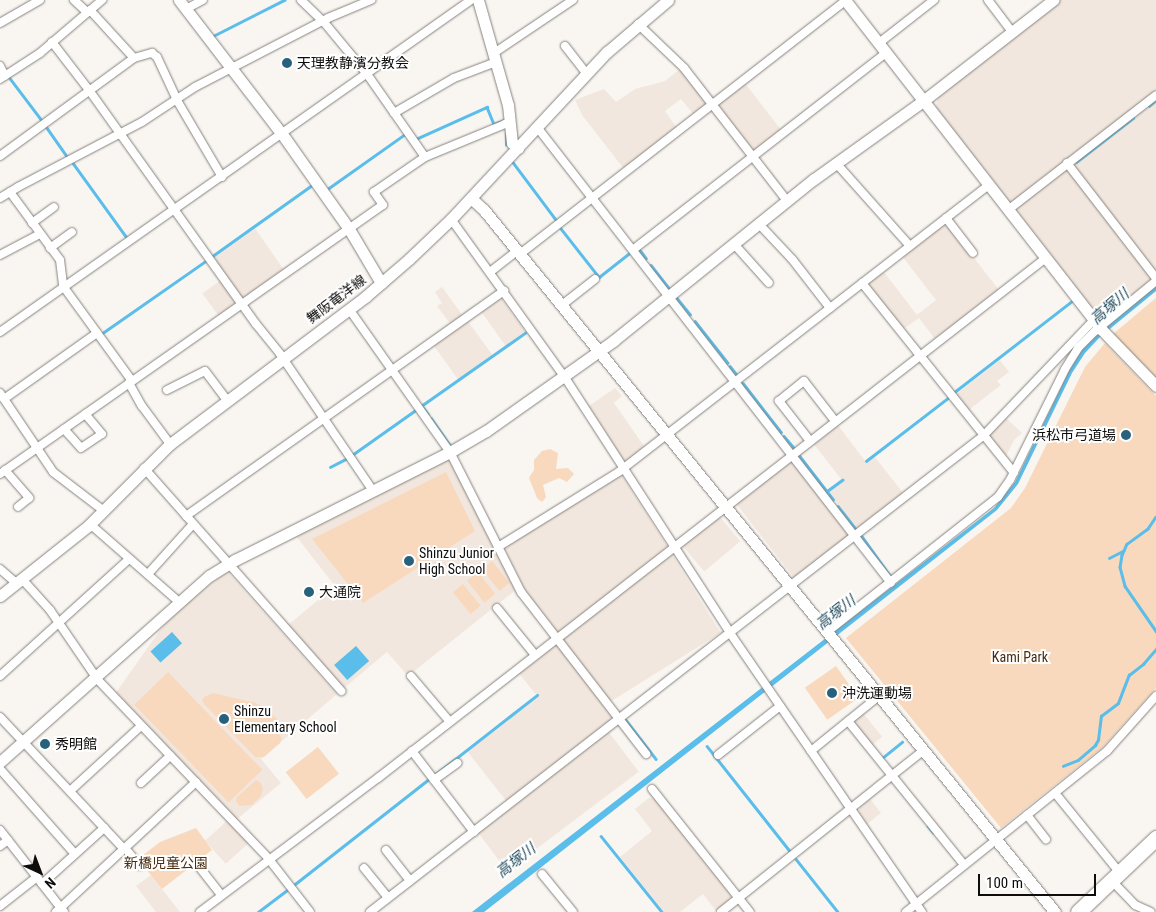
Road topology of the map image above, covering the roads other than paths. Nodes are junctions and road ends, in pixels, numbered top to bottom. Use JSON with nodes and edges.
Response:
{"nodes":[{"id":1,"x":40,"y":0,"type":"edge"},
{"id":2,"x":74,"y":0,"type":"edge"},
{"id":3,"x":102,"y":0,"type":"edge"},
{"id":4,"x":203,"y":0,"type":"edge"},
{"id":5,"x":301,"y":0,"type":"edge"},
{"id":6,"x":370,"y":0,"type":"edge"},
{"id":7,"x":471,"y":0,"type":"edge"},
{"id":8,"x":478,"y":0,"type":"edge"},
{"id":9,"x":572,"y":0,"type":"edge"},
{"id":10,"x":668,"y":0,"type":"edge"},
{"id":11,"x":845,"y":0,"type":"edge"},
{"id":12,"x":934,"y":0,"type":"edge"},
{"id":13,"x":988,"y":0,"type":"edge"},
{"id":14,"x":1053,"y":0,"type":"edge"},
{"id":15,"x":183,"y":5,"type":"edge"},
{"id":16,"x":89,"y":11,"type":"junction"},
{"id":17,"x":323,"y":21,"type":"junction"},
{"id":18,"x":0,"y":23,"type":"edge"},
{"id":19,"x":638,"y":24,"type":"junction"},
{"id":20,"x":1012,"y":32,"type":"junction"},
{"id":21,"x":52,"y":42,"type":"junction"},
{"id":22,"x":879,"y":43,"type":"junction"},
{"id":23,"x":565,"y":46,"type":"dead end"},
{"id":24,"x":886,"y":53,"type":"junction"},
{"id":25,"x":495,"y":57,"type":"junction"},
{"id":26,"x":134,"y":58,"type":"junction"},
{"id":27,"x":0,"y":66,"type":"edge"},
{"id":28,"x":232,"y":69,"type":"junction"},
{"id":29,"x":367,"y":74,"type":"junction"},
{"id":30,"x":587,"y":74,"type":"junction"},
{"id":31,"x":3,"y":77,"type":"edge"},
{"id":32,"x":89,"y":90,"type":"junction"},
{"id":33,"x":1156,"y":95,"type":"edge"},
{"id":34,"x":177,"y":98,"type":"junction"},
{"id":35,"x":923,"y":100,"type":"junction"},
{"id":36,"x":712,"y":104,"type":"junction"},
{"id":37,"x":394,"y":113,"type":"junction"},
{"id":38,"x":511,"y":123,"type":"junction"},
{"id":39,"x":537,"y":127,"type":"junction"},
{"id":40,"x":120,"y":134,"type":"junction"},
{"id":41,"x":282,"y":134,"type":"junction"},
{"id":42,"x":518,"y":148,"type":"junction"},
{"id":43,"x":0,"y":156,"type":"edge"},
{"id":44,"x":425,"y":157,"type":"junction"},
{"id":45,"x":753,"y":157,"type":"junction"},
{"id":46,"x":836,"y":163,"type":"junction"},
{"id":47,"x":1067,"y":163,"type":"junction"},
{"id":48,"x":222,"y":176,"type":"junction"},
{"id":49,"x":989,"y":185,"type":"junction"},
{"id":50,"x":10,"y":192,"type":"junction"},
{"id":51,"x":593,"y":196,"type":"junction"},
{"id":52,"x":0,"y":198,"type":"edge"},
{"id":53,"x":471,"y":198,"type":"junction"},
{"id":54,"x":787,"y":201,"type":"junction"},
{"id":55,"x":54,"y":207,"type":"dead end"},
{"id":56,"x":175,"y":210,"type":"junction"},
{"id":57,"x":1008,"y":210,"type":"junction"},
{"id":58,"x":946,"y":218,"type":"junction"},
{"id":59,"x":451,"y":219,"type":"junction"},
{"id":60,"x":32,"y":223,"type":"junction"},
{"id":61,"x":759,"y":224,"type":"junction"},
{"id":62,"x":348,"y":229,"type":"junction"},
{"id":63,"x":72,"y":232,"type":"dead end"},
{"id":64,"x":40,"y":234,"type":"junction"},
{"id":65,"x":734,"y":244,"type":"junction"},
{"id":66,"x":910,"y":246,"type":"junction"},
{"id":67,"x":50,"y":248,"type":"junction"},
{"id":68,"x":634,"y":249,"type":"junction"},
{"id":69,"x":518,"y":252,"type":"junction"},
{"id":70,"x":973,"y":253,"type":"dead end"},
{"id":71,"x":0,"y":255,"type":"edge"},
{"id":72,"x":1046,"y":258,"type":"junction"},
{"id":73,"x":490,"y":272,"type":"junction"},
{"id":74,"x":595,"y":279,"type":"dead end"},
{"id":75,"x":1156,"y":280,"type":"edge"},
{"id":76,"x":769,"y":282,"type":"dead end"},
{"id":77,"x":381,"y":283,"type":"junction"},
{"id":78,"x":862,"y":283,"type":"junction"},
{"id":79,"x":64,"y":288,"type":"junction"},
{"id":80,"x":504,"y":291,"type":"junction"},
{"id":81,"x":670,"y":296,"type":"junction"},
{"id":82,"x":242,"y":304,"type":"junction"},
{"id":83,"x":562,"y":305,"type":"junction"},
{"id":84,"x":830,"y":308,"type":"junction"},
{"id":85,"x":349,"y":309,"type":"junction"},
{"id":86,"x":1100,"y":328,"type":"junction"},
{"id":87,"x":0,"y":332,"type":"edge"},
{"id":88,"x":97,"y":333,"type":"junction"},
{"id":89,"x":599,"y":351,"type":"junction"},
{"id":90,"x":920,"y":356,"type":"junction"},
{"id":91,"x":282,"y":359,"type":"junction"},
{"id":92,"x":392,"y":370,"type":"junction"},
{"id":93,"x":564,"y":376,"type":"junction"},
{"id":94,"x":736,"y":381,"type":"junction"},
{"id":95,"x":131,"y":382,"type":"junction"},
{"id":96,"x":1156,"y":386,"type":"edge"},
{"id":97,"x":166,"y":390,"type":"dead end"},
{"id":98,"x":2,"y":396,"type":"edge"},
{"id":99,"x":227,"y":400,"type":"junction"},
{"id":100,"x":85,"y":414,"type":"junction"},
{"id":101,"x":323,"y":418,"type":"junction"},
{"id":102,"x":835,"y":421,"type":"junction"},
{"id":103,"x":64,"y":430,"type":"junction"},
{"id":104,"x":667,"y":435,"type":"junction"},
{"id":105,"x":983,"y":436,"type":"junction"},
{"id":106,"x":810,"y":441,"type":"junction"},
{"id":107,"x":170,"y":444,"type":"junction"},
{"id":108,"x":38,"y":447,"type":"junction"},
{"id":109,"x":450,"y":452,"type":"junction"},
{"id":110,"x":793,"y":454,"type":"junction"},
{"id":111,"x":144,"y":468,"type":"junction"},
{"id":112,"x":624,"y":468,"type":"junction"},
{"id":113,"x":3,"y":472,"type":"edge"},
{"id":114,"x":1014,"y":473,"type":"junction"},
{"id":115,"x":373,"y":490,"type":"junction"},
{"id":116,"x":18,"y":507,"type":"dead end"},
{"id":117,"x":725,"y":507,"type":"junction"},
{"id":118,"x":104,"y":511,"type":"junction"},
{"id":119,"x":186,"y":516,"type":"junction"},
{"id":120,"x":90,"y":524,"type":"junction"},
{"id":121,"x":193,"y":524,"type":"junction"},
{"id":122,"x":856,"y":535,"type":"junction"},
{"id":123,"x":675,"y":546,"type":"junction"},
{"id":124,"x":498,"y":547,"type":"junction"},
{"id":125,"x":129,"y":559,"type":"junction"},
{"id":126,"x":228,"y":564,"type":"junction"},
{"id":127,"x":0,"y":568,"type":"edge"},
{"id":128,"x":148,"y":574,"type":"junction"},
{"id":129,"x":19,"y":581,"type":"junction"},
{"id":130,"x":891,"y":583,"type":"junction"},
{"id":131,"x":790,"y":586,"type":"junction"},
{"id":132,"x":0,"y":596,"type":"edge"},
{"id":133,"x":179,"y":602,"type":"junction"},
{"id":134,"x":497,"y":608,"type":"dead end"},
{"id":135,"x":58,"y":623,"type":"junction"},
{"id":136,"x":730,"y":633,"type":"junction"},
{"id":137,"x":830,"y":636,"type":"junction"},
{"id":138,"x":556,"y":638,"type":"junction"},
{"id":139,"x":535,"y":655,"type":"junction"},
{"id":140,"x":0,"y":676,"type":"edge"},
{"id":141,"x":411,"y":676,"type":"dead end"},
{"id":142,"x":95,"y":677,"type":"junction"},
{"id":143,"x":341,"y":691,"type":"dead end"},
{"id":144,"x":879,"y":696,"type":"junction"},
{"id":145,"x":1156,"y":696,"type":"edge"},
{"id":146,"x":780,"y":706,"type":"junction"},
{"id":147,"x":0,"y":717,"type":"edge"},
{"id":148,"x":619,"y":719,"type":"junction"},
{"id":149,"x":848,"y":721,"type":"junction"},
{"id":150,"x":450,"y":722,"type":"junction"},
{"id":151,"x":141,"y":726,"type":"junction"},
{"id":152,"x":23,"y":742,"type":"junction"},
{"id":153,"x":924,"y":750,"type":"junction"},
{"id":154,"x":412,"y":751,"type":"junction"},
{"id":155,"x":811,"y":751,"type":"junction"},
{"id":156,"x":646,"y":754,"type":"dead end"},
{"id":157,"x":718,"y":755,"type":"dead end"},
{"id":158,"x":170,"y":756,"type":"junction"},
{"id":159,"x":0,"y":762,"type":"edge"},
{"id":160,"x":457,"y":763,"type":"dead end"},
{"id":161,"x":0,"y":770,"type":"edge"},
{"id":162,"x":892,"y":776,"type":"junction"},
{"id":163,"x":434,"y":780,"type":"junction"},
{"id":164,"x":196,"y":782,"type":"junction"},
{"id":165,"x":141,"y":783,"type":"dead end"},
{"id":166,"x":652,"y":789,"type":"dead end"},
{"id":167,"x":70,"y":791,"type":"junction"},
{"id":168,"x":1055,"y":793,"type":"junction"},
{"id":169,"x":851,"y":809,"type":"junction"},
{"id":170,"x":1027,"y":815,"type":"junction"},
{"id":171,"x":104,"y":828,"type":"junction"},
{"id":172,"x":0,"y":830,"type":"edge"},
{"id":173,"x":474,"y":832,"type":"junction"},
{"id":174,"x":1156,"y":838,"type":"edge"},
{"id":175,"x":1046,"y":839,"type":"dead end"},
{"id":176,"x":8,"y":840,"type":"junction"},
{"id":177,"x":996,"y":840,"type":"junction"},
{"id":178,"x":0,"y":846,"type":"edge"},
{"id":179,"x":124,"y":848,"type":"junction"},
{"id":180,"x":386,"y":850,"type":"dead end"},
{"id":181,"x":75,"y":854,"type":"junction"},
{"id":182,"x":268,"y":858,"type":"junction"},
{"id":183,"x":198,"y":864,"type":"dead end"},
{"id":184,"x":140,"y":866,"type":"dead end"},
{"id":185,"x":964,"y":866,"type":"junction"},
{"id":186,"x":364,"y":868,"type":"dead end"},
{"id":187,"x":542,"y":874,"type":"dead end"},
{"id":188,"x":37,"y":877,"type":"junction"},
{"id":189,"x":1116,"y":877,"type":"junction"},
{"id":190,"x":410,"y":881,"type":"junction"},
{"id":191,"x":42,"y":884,"type":"junction"},
{"id":192,"x":221,"y":895,"type":"junction"},
{"id":193,"x":388,"y":898,"type":"junction"},
{"id":194,"x":739,"y":898,"type":"junction"},
{"id":195,"x":916,"y":904,"type":"junction"},
{"id":196,"x":0,"y":906,"type":"edge"},
{"id":197,"x":61,"y":911,"type":"edge"},
{"id":198,"x":200,"y":912,"type":"edge"},
{"id":199,"x":310,"y":912,"type":"edge"},
{"id":200,"x":370,"y":912,"type":"edge"},
{"id":201,"x":573,"y":912,"type":"edge"},
{"id":202,"x":721,"y":912,"type":"edge"},
{"id":203,"x":750,"y":912,"type":"edge"},
{"id":204,"x":906,"y":912,"type":"edge"},
{"id":205,"x":922,"y":912,"type":"edge"},
{"id":206,"x":1055,"y":912,"type":"edge"},
{"id":207,"x":1078,"y":912,"type":"edge"},
{"id":208,"x":1151,"y":912,"type":"edge"}],
"edges":[{"from":1,"to":18,"type":"street"},
{"from":2,"to":16,"type":"street"},
{"from":3,"to":16,"type":"street"},
{"from":4,"to":15,"type":"street"},
{"from":5,"to":17,"type":"street"},
{"from":6,"to":17,"type":"street"},
{"from":7,"to":29,"type":"street"},
{"from":8,"to":25,"type":"street"},
{"from":9,"to":25,"type":"street"},
{"from":10,"to":19,"type":"street","name":"舞阪竜洋線"},
{"from":11,"to":22,"type":"street"},
{"from":11,"to":36,"type":"street"},
{"from":12,"to":22,"type":"street"},
{"from":13,"to":20,"type":"street"},
{"from":14,"to":20,"type":"street"},
{"from":15,"to":28,"type":"street"},
{"from":16,"to":21,"type":"street"},
{"from":16,"to":26,"type":"street"},
{"from":17,"to":28,"type":"street"},
{"from":17,"to":29,"type":"street"},
{"from":19,"to":30,"type":"street","name":"舞阪竜洋線"},
{"from":19,"to":36,"type":"street"},
{"from":20,"to":35,"type":"street"},
{"from":21,"to":31,"type":"street"},
{"from":21,"to":32,"type":"street"},
{"from":22,"to":24,"type":"street"},
{"from":23,"to":30,"type":"street"},
{"from":24,"to":35,"type":"street"},
{"from":24,"to":45,"type":"street"},
{"from":25,"to":37,"type":"street"},
{"from":25,"to":38,"type":"street"},
{"from":26,"to":32,"type":"street"},
{"from":26,"to":34,"type":"street"},
{"from":27,"to":31,"type":"street"},
{"from":28,"to":34,"type":"street"},
{"from":28,"to":41,"type":"street"},
{"from":29,"to":37,"type":"street"},
{"from":29,"to":41,"type":"street"},
{"from":30,"to":39,"type":"street","name":"舞阪竜洋線"},
{"from":32,"to":40,"type":"street"},
{"from":32,"to":43,"type":"street"},
{"from":33,"to":47,"type":"street"},
{"from":34,"to":40,"type":"street"},
{"from":34,"to":48,"type":"street"},
{"from":35,"to":46,"type":"street"},
{"from":35,"to":49,"type":"street"},
{"from":36,"to":45,"type":"street"},
{"from":36,"to":51,"type":"street"},
{"from":37,"to":44,"type":"street"},
{"from":38,"to":42,"type":"street"},
{"from":38,"to":44,"type":"street"},
{"from":39,"to":42,"type":"street","name":"舞阪竜洋線"},
{"from":39,"to":51,"type":"street"},
{"from":40,"to":50,"type":"street"},
{"from":40,"to":56,"type":"street"},
{"from":41,"to":48,"type":"street"},
{"from":41,"to":62,"type":"street"},
{"from":42,"to":53,"type":"street","name":"舞阪竜洋線"},
{"from":44,"to":62,"type":"street"},
{"from":45,"to":54,"type":"street"},
{"from":45,"to":68,"type":"street"},
{"from":46,"to":54,"type":"street"},
{"from":46,"to":66,"type":"street"},
{"from":47,"to":57,"type":"street"},
{"from":47,"to":75,"type":"street"},
{"from":48,"to":56,"type":"street"},
{"from":49,"to":57,"type":"street"},
{"from":49,"to":58,"type":"street"},
{"from":50,"to":52,"type":"street"},
{"from":50,"to":60,"type":"street"},
{"from":51,"to":68,"type":"street"},
{"from":51,"to":69,"type":"street"},
{"from":53,"to":59,"type":"street","name":"舞阪竜洋線"},
{"from":53,"to":69,"type":"street"},
{"from":54,"to":61,"type":"street"},
{"from":55,"to":60,"type":"street"},
{"from":56,"to":79,"type":"street"},
{"from":56,"to":82,"type":"street"},
{"from":57,"to":72,"type":"street"},
{"from":58,"to":66,"type":"street"},
{"from":58,"to":70,"type":"street"},
{"from":59,"to":73,"type":"street"},
{"from":59,"to":77,"type":"street","name":"舞阪竜洋線"},
{"from":60,"to":64,"type":"street"},
{"from":61,"to":65,"type":"street"},
{"from":61,"to":84,"type":"street"},
{"from":62,"to":77,"type":"street"},
{"from":62,"to":82,"type":"street"},
{"from":63,"to":67,"type":"street"},
{"from":64,"to":67,"type":"street"},
{"from":64,"to":71,"type":"street"},
{"from":65,"to":76,"type":"street"},
{"from":65,"to":81,"type":"street"},
{"from":66,"to":78,"type":"street"},
{"from":67,"to":79,"type":"street"},
{"from":68,"to":81,"type":"street"},
{"from":69,"to":73,"type":"street"},
{"from":69,"to":83,"type":"street"},
{"from":72,"to":86,"type":"street"},
{"from":72,"to":90,"type":"street"},
{"from":73,"to":80,"type":"street"},
{"from":74,"to":83,"type":"street"},
{"from":75,"to":86,"type":"street"},
{"from":77,"to":85,"type":"street","name":"舞阪竜洋線"},
{"from":78,"to":84,"type":"street"},
{"from":78,"to":90,"type":"street"},
{"from":79,"to":87,"type":"street"},
{"from":79,"to":88,"type":"street"},
{"from":80,"to":92,"type":"street"},
{"from":80,"to":93,"type":"street"},
{"from":81,"to":89,"type":"street"},
{"from":81,"to":94,"type":"street"},
{"from":82,"to":91,"type":"street"},
{"from":82,"to":95,"type":"street"},
{"from":83,"to":89,"type":"street"},
{"from":84,"to":94,"type":"street"},
{"from":85,"to":91,"type":"street","name":"舞阪竜洋線"},
{"from":85,"to":92,"type":"street"},
{"from":86,"to":96,"type":"street"},
{"from":86,"to":105,"type":"street"},
{"from":86,"to":114,"type":"street"},
{"from":88,"to":95,"type":"street"},
{"from":88,"to":98,"type":"street"},
{"from":89,"to":93,"type":"street"},
{"from":89,"to":104,"type":"street"},
{"from":90,"to":102,"type":"street"},
{"from":90,"to":105,"type":"street"},
{"from":91,"to":99,"type":"street","name":"舞阪竜洋線"},
{"from":91,"to":101,"type":"street"},
{"from":92,"to":101,"type":"street"},
{"from":92,"to":109,"type":"street"},
{"from":93,"to":109,"type":"street"},
{"from":93,"to":112,"type":"street"},
{"from":94,"to":104,"type":"street"},
{"from":94,"to":110,"type":"street"},
{"from":95,"to":100,"type":"street"},
{"from":95,"to":107,"type":"street"},
{"from":97,"to":99,"type":"street"},
{"from":98,"to":108,"type":"street"},
{"from":99,"to":107,"type":"street","name":"舞阪竜洋線"},
{"from":100,"to":103,"type":"street"},
{"from":100,"to":103,"type":"street"},
{"from":101,"to":115,"type":"street"},
{"from":101,"to":119,"type":"street"},
{"from":102,"to":106,"type":"street"},
{"from":102,"to":106,"type":"street"},
{"from":103,"to":108,"type":"street"},
{"from":104,"to":112,"type":"street"},
{"from":104,"to":117,"type":"street"},
{"from":105,"to":114,"type":"street"},
{"from":105,"to":122,"type":"street"},
{"from":106,"to":110,"type":"street"},
{"from":107,"to":111,"type":"street","name":"舞阪竜洋線"},
{"from":108,"to":113,"type":"street"},
{"from":108,"to":118,"type":"street"},
{"from":109,"to":115,"type":"street"},
{"from":109,"to":124,"type":"street"},
{"from":110,"to":117,"type":"street"},
{"from":110,"to":122,"type":"street"},
{"from":111,"to":118,"type":"street","name":"舞阪竜洋線"},
{"from":111,"to":119,"type":"street"},
{"from":112,"to":123,"type":"street"},
{"from":112,"to":124,"type":"street"},
{"from":113,"to":116,"type":"street"},
{"from":114,"to":130,"type":"street"},
{"from":115,"to":126,"type":"street"},
{"from":117,"to":123,"type":"street"},
{"from":117,"to":131,"type":"street"},
{"from":118,"to":120,"type":"street","name":"舞阪竜洋線"},
{"from":119,"to":121,"type":"street"},
{"from":120,"to":125,"type":"street"},
{"from":120,"to":129,"type":"street","name":"舞阪竜洋線"},
{"from":121,"to":126,"type":"street"},
{"from":121,"to":128,"type":"street"},
{"from":122,"to":130,"type":"street"},
{"from":122,"to":131,"type":"street"},
{"from":123,"to":136,"type":"street"},
{"from":123,"to":138,"type":"street"},
{"from":124,"to":138,"type":"street"},
{"from":125,"to":128,"type":"street"},
{"from":125,"to":135,"type":"street"},
{"from":126,"to":133,"type":"street"},
{"from":126,"to":143,"type":"street"},
{"from":127,"to":129,"type":"street"},
{"from":128,"to":133,"type":"street"},
{"from":129,"to":132,"type":"street","name":"舞阪竜洋線"},
{"from":129,"to":135,"type":"street"},
{"from":130,"to":137,"type":"street"},
{"from":131,"to":136,"type":"street"},
{"from":131,"to":137,"type":"street"},
{"from":133,"to":142,"type":"street"},
{"from":134,"to":139,"type":"street"},
{"from":135,"to":140,"type":"street"},
{"from":135,"to":142,"type":"street"},
{"from":136,"to":146,"type":"street"},
{"from":136,"to":148,"type":"street"},
{"from":137,"to":144,"type":"street"},
{"from":138,"to":139,"type":"street"},
{"from":138,"to":148,"type":"street"},
{"from":139,"to":150,"type":"street"},
{"from":141,"to":150,"type":"street"},
{"from":142,"to":151,"type":"street"},
{"from":142,"to":152,"type":"street"},
{"from":144,"to":149,"type":"street"},
{"from":144,"to":153,"type":"street"},
{"from":145,"to":168,"type":"street"},
{"from":146,"to":155,"type":"street"},
{"from":146,"to":157,"type":"street"},
{"from":147,"to":152,"type":"street"},
{"from":148,"to":156,"type":"street"},
{"from":148,"to":173,"type":"street"},
{"from":149,"to":155,"type":"street"},
{"from":149,"to":162,"type":"street"},
{"from":150,"to":154,"type":"street"},
{"from":151,"to":158,"type":"street"},
{"from":151,"to":167,"type":"street"},
{"from":152,"to":159,"type":"street"},
{"from":152,"to":167,"type":"street"},
{"from":153,"to":162,"type":"street"},
{"from":153,"to":177,"type":"street"},
{"from":154,"to":163,"type":"street"},
{"from":154,"to":182,"type":"street"},
{"from":155,"to":169,"type":"street"},
{"from":158,"to":164,"type":"street"},
{"from":158,"to":165,"type":"street"},
{"from":160,"to":163,"type":"street"},
{"from":161,"to":181,"type":"street"},
{"from":162,"to":169,"type":"street"},
{"from":162,"to":185,"type":"street"},
{"from":163,"to":173,"type":"street"},
{"from":164,"to":179,"type":"street"},
{"from":164,"to":182,"type":"street"},
{"from":166,"to":194,"type":"street"},
{"from":167,"to":171,"type":"street"},
{"from":168,"to":170,"type":"street"},
{"from":168,"to":189,"type":"street"},
{"from":169,"to":194,"type":"street"},
{"from":169,"to":195,"type":"street"},
{"from":170,"to":175,"type":"street"},
{"from":170,"to":177,"type":"street"},
{"from":171,"to":179,"type":"street"},
{"from":171,"to":181,"type":"street"},
{"from":172,"to":176,"type":"street"},
{"from":173,"to":190,"type":"street"},
{"from":174,"to":189,"type":"highway"},
{"from":176,"to":178,"type":"street"},
{"from":176,"to":188,"type":"street"},
{"from":177,"to":185,"type":"street"},
{"from":177,"to":206,"type":"street"},
{"from":179,"to":184,"type":"street"},
{"from":179,"to":197,"type":"street"},
{"from":180,"to":190,"type":"street"},
{"from":181,"to":191,"type":"street"},
{"from":182,"to":192,"type":"street"},
{"from":182,"to":199,"type":"street"},
{"from":183,"to":192,"type":"street"},
{"from":185,"to":195,"type":"street"},
{"from":186,"to":193,"type":"street"},
{"from":187,"to":201,"type":"street"},
{"from":188,"to":191,"type":"street"},
{"from":188,"to":196,"type":"street"},
{"from":189,"to":207,"type":"highway"},
{"from":189,"to":208,"type":"street"},
{"from":190,"to":193,"type":"street"},
{"from":191,"to":197,"type":"street"},
{"from":192,"to":198,"type":"street"},
{"from":193,"to":200,"type":"street"},
{"from":194,"to":202,"type":"street"},
{"from":194,"to":203,"type":"street"},
{"from":195,"to":204,"type":"street"},
{"from":195,"to":205,"type":"street"}]}
